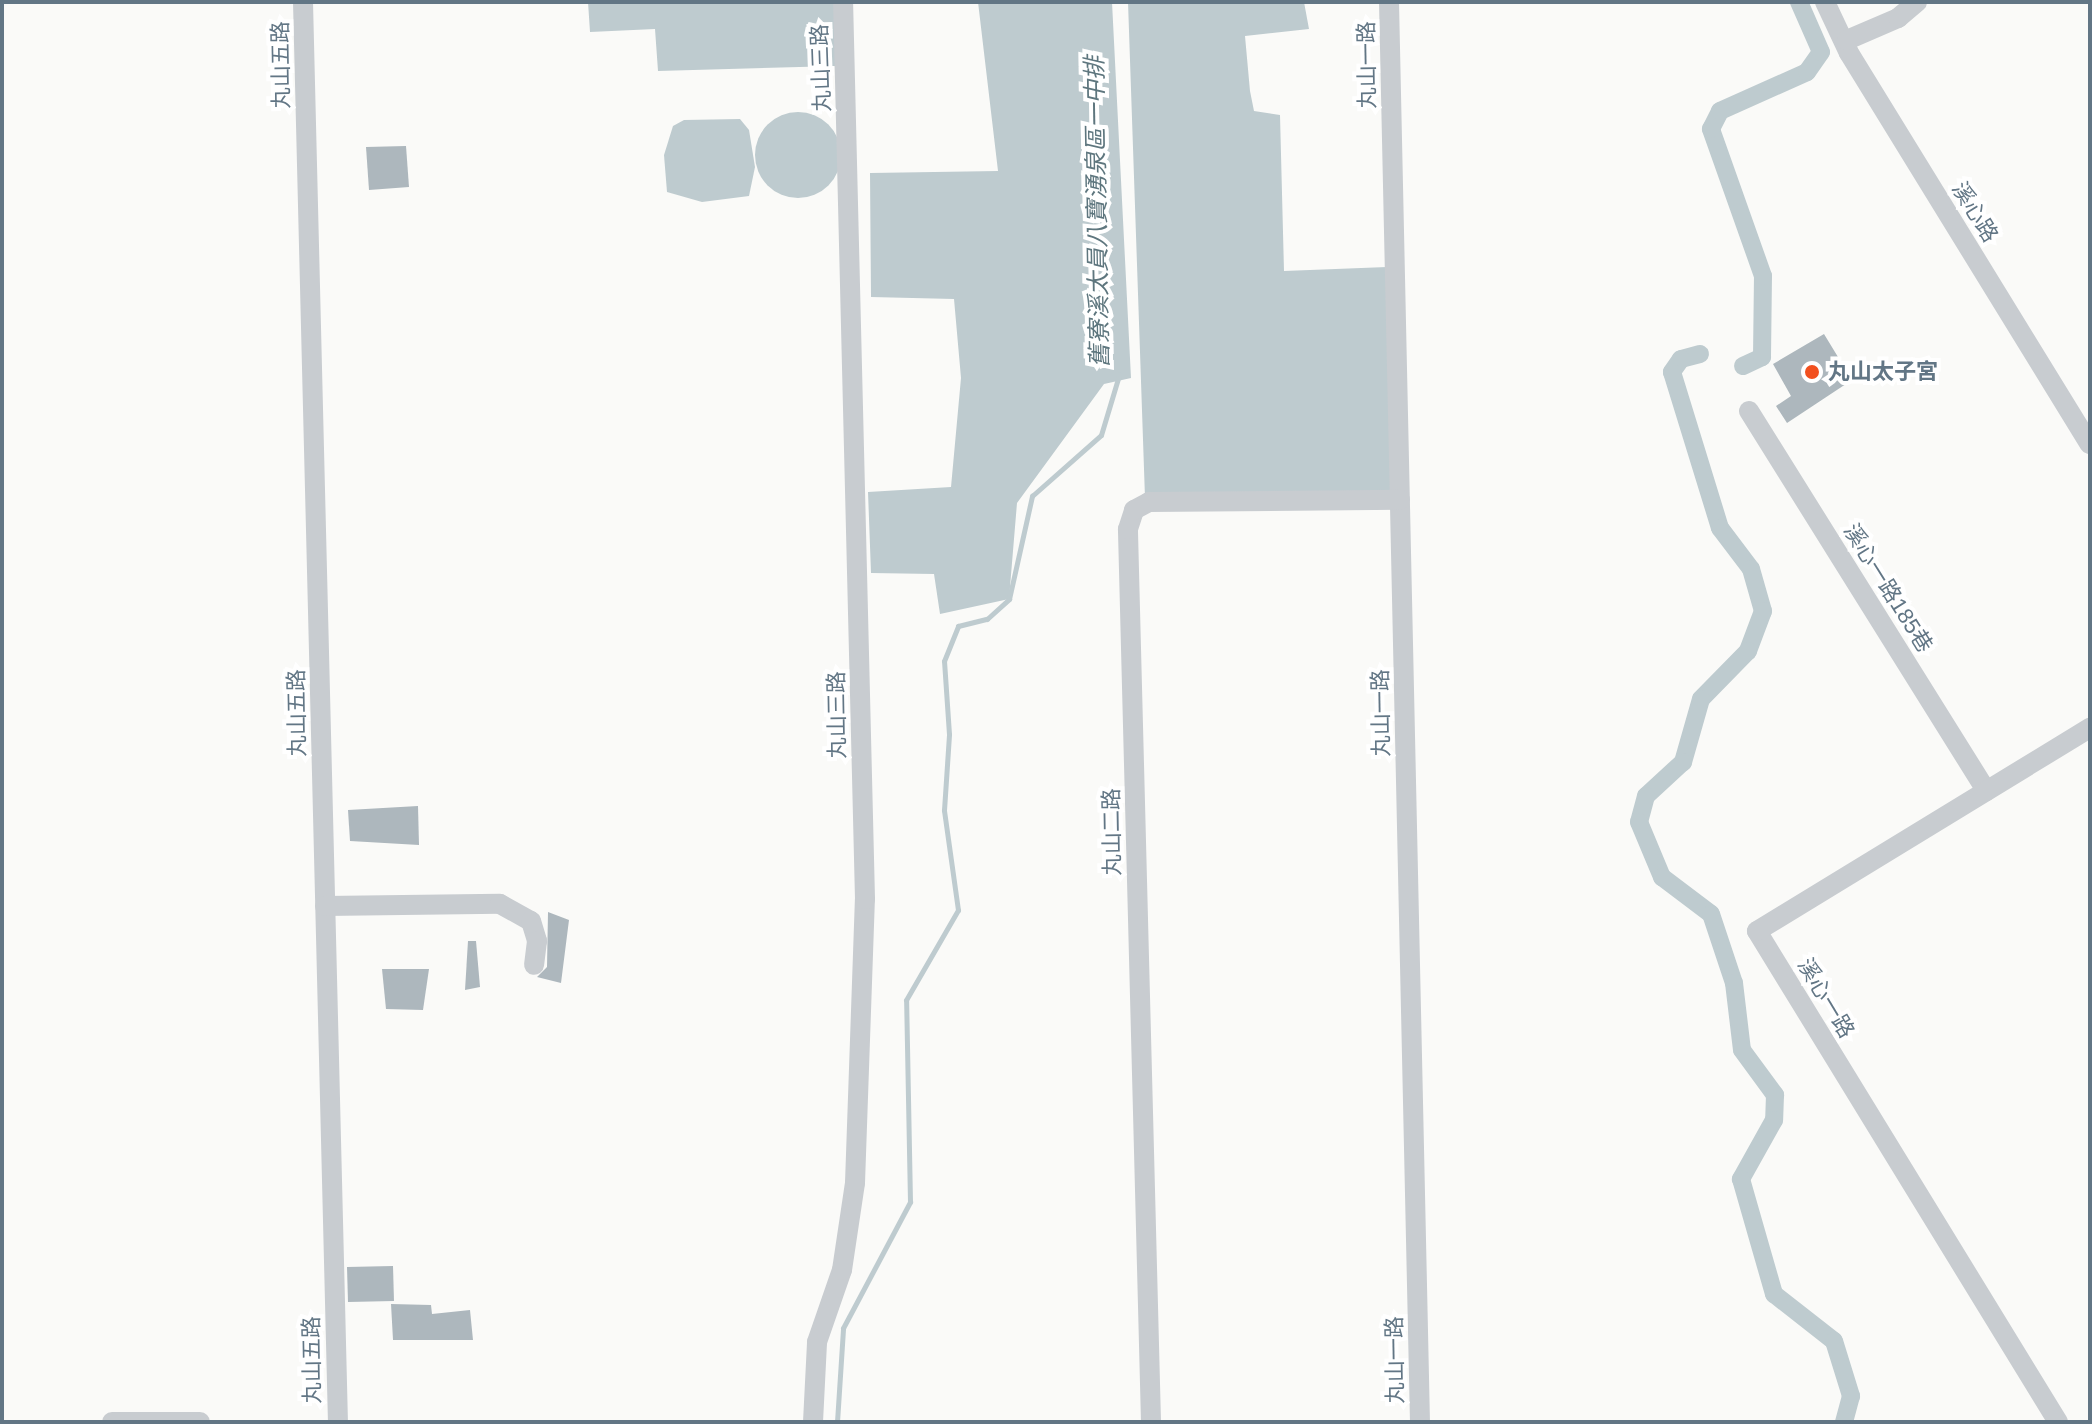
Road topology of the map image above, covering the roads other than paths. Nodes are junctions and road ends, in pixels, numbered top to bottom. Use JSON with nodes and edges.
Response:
{"nodes":[{"id":1,"x":303,"y":2,"type":"edge"},
{"id":2,"x":843,"y":2,"type":"edge"},
{"id":3,"x":1389,"y":2,"type":"edge"},
{"id":4,"x":1825,"y":2,"type":"edge"},
{"id":5,"x":1917,"y":2,"type":"edge"},
{"id":6,"x":1847,"y":40,"type":"junction"},
{"id":7,"x":1749,"y":411,"type":"dead end"},
{"id":8,"x":2090,"y":444,"type":"edge"},
{"id":9,"x":1400,"y":500,"type":"junction"},
{"id":10,"x":2090,"y":728,"type":"edge"},
{"id":11,"x":1986,"y":791,"type":"junction"},
{"id":12,"x":325,"y":906,"type":"junction"},
{"id":13,"x":534,"y":965,"type":"dead end"},
{"id":14,"x":112,"y":1422,"type":"edge"},
{"id":15,"x":200,"y":1422,"type":"edge"},
{"id":16,"x":338,"y":1422,"type":"edge"},
{"id":17,"x":813,"y":1422,"type":"edge"},
{"id":18,"x":1151,"y":1422,"type":"edge"},
{"id":19,"x":1420,"y":1422,"type":"edge"},
{"id":20,"x":2058,"y":1422,"type":"edge"}],
"edges":[{"from":1,"to":12,"type":"street","name":"丸山五路"},
{"from":2,"to":17,"type":"street","name":"丸山三路"},
{"from":3,"to":9,"type":"street","name":"丸山一路"},
{"from":4,"to":6,"type":"street","name":"溪心路"},
{"from":5,"to":6,"type":"street"},
{"from":6,"to":8,"type":"street","name":"溪心路"},
{"from":7,"to":11,"type":"street","name":"溪心一路185巷"},
{"from":9,"to":18,"type":"street","name":"丸山二路"},
{"from":9,"to":19,"type":"street","name":"丸山一路"},
{"from":10,"to":11,"type":"street","name":"溪心一路"},
{"from":11,"to":20,"type":"street","name":"溪心一路"},
{"from":12,"to":13,"type":"street"},
{"from":12,"to":16,"type":"street","name":"丸山五路"},
{"from":14,"to":15,"type":"street"}]}
